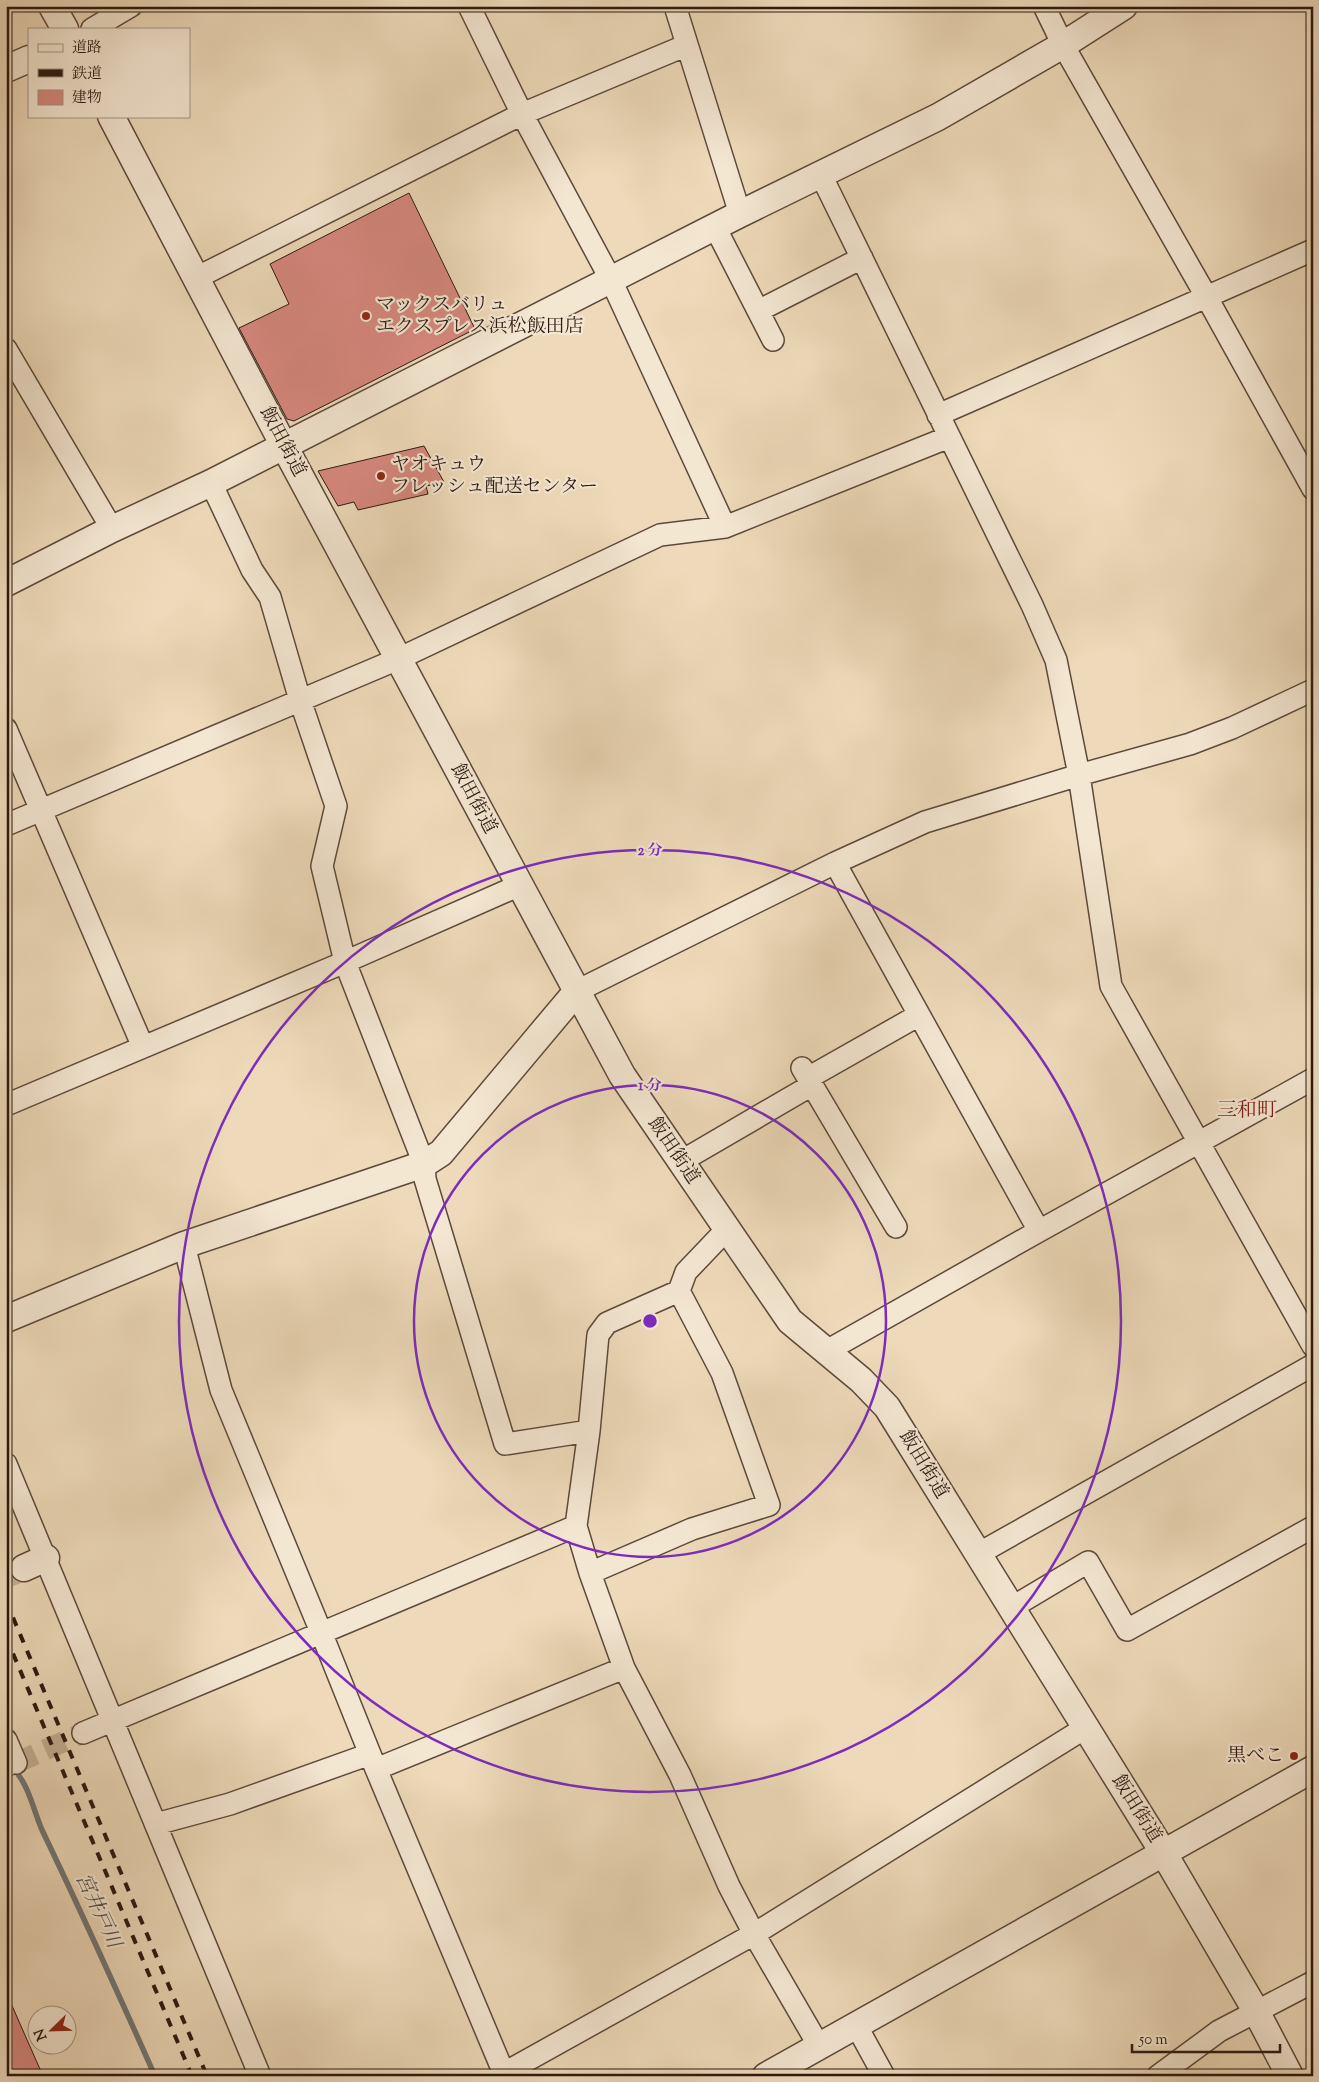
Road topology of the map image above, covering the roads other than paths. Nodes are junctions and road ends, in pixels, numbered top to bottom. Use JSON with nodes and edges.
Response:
{"nodes":[{"id":1,"x":52,"y":6,"type":"edge"},
{"id":2,"x":131,"y":6,"type":"edge"},
{"id":3,"x":469,"y":6,"type":"edge"},
{"id":4,"x":675,"y":6,"type":"edge"},
{"id":5,"x":1044,"y":6,"type":"edge"},
{"id":6,"x":1124,"y":6,"type":"edge"},
{"id":7,"x":63,"y":28,"type":"edge"},
{"id":8,"x":94,"y":28,"type":"edge"},
{"id":9,"x":686,"y":45,"type":"junction"},
{"id":10,"x":1063,"y":45,"type":"junction"},
{"id":11,"x":522,"y":114,"type":"junction"},
{"id":12,"x":112,"y":118,"type":"edge"},
{"id":13,"x":821,"y":175,"type":"junction"},
{"id":14,"x":740,"y":214,"type":"junction"},
{"id":15,"x":715,"y":227,"type":"junction"},
{"id":16,"x":1313,"y":250,"type":"edge"},
{"id":17,"x":862,"y":258,"type":"junction"},
{"id":18,"x":196,"y":278,"type":"junction"},
{"id":19,"x":610,"y":280,"type":"junction"},
{"id":20,"x":1206,"y":296,"type":"junction"},
{"id":21,"x":758,"y":311,"type":"junction"},
{"id":22,"x":773,"y":340,"type":"dead end"},
{"id":23,"x":6,"y":349,"type":"edge"},
{"id":24,"x":938,"y":415,"type":"junction"},
{"id":25,"x":949,"y":437,"type":"junction"},
{"id":26,"x":283,"y":444,"type":"junction"},
{"id":27,"x":210,"y":483,"type":"junction"},
{"id":28,"x":1313,"y":489,"type":"edge"},
{"id":29,"x":725,"y":527,"type":"junction"},
{"id":30,"x":112,"y":529,"type":"junction"},
{"id":31,"x":6,"y":583,"type":"edge"},
{"id":32,"x":398,"y":659,"type":"junction"},
{"id":33,"x":1313,"y":690,"type":"edge"},
{"id":34,"x":300,"y":700,"type":"junction"},
{"id":35,"x":6,"y":729,"type":"edge"},
{"id":36,"x":1079,"y":775,"type":"junction"},
{"id":37,"x":42,"y":810,"type":"junction"},
{"id":38,"x":6,"y":825,"type":"edge"},
{"id":39,"x":835,"y":863,"type":"junction"},
{"id":40,"x":520,"y":886,"type":"junction"},
{"id":41,"x":345,"y":962,"type":"junction"},
{"id":42,"x":577,"y":991,"type":"junction"},
{"id":43,"x":919,"y":1015,"type":"junction"},
{"id":44,"x":143,"y":1047,"type":"junction"},
{"id":45,"x":807,"y":1077,"type":"junction"},
{"id":46,"x":1313,"y":1079,"type":"edge"},
{"id":47,"x":6,"y":1105,"type":"edge"},
{"id":48,"x":1199,"y":1142,"type":"junction"},
{"id":49,"x":680,"y":1162,"type":"junction"},
{"id":50,"x":424,"y":1164,"type":"junction"},
{"id":51,"x":896,"y":1227,"type":"dead end"},
{"id":52,"x":726,"y":1230,"type":"junction"},
{"id":53,"x":1039,"y":1231,"type":"junction"},
{"id":54,"x":184,"y":1245,"type":"junction"},
{"id":55,"x":679,"y":1291,"type":"junction"},
{"id":56,"x":6,"y":1319,"type":"edge"},
{"id":57,"x":1313,"y":1346,"type":"edge"},
{"id":58,"x":825,"y":1352,"type":"junction"},
{"id":59,"x":1313,"y":1365,"type":"edge"},
{"id":60,"x":589,"y":1431,"type":"junction"},
{"id":61,"x":6,"y":1464,"type":"edge"},
{"id":62,"x":576,"y":1526,"type":"junction"},
{"id":63,"x":1313,"y":1527,"type":"edge"},
{"id":64,"x":978,"y":1554,"type":"junction"},
{"id":65,"x":590,"y":1573,"type":"junction"},
{"id":66,"x":1011,"y":1608,"type":"junction"},
{"id":67,"x":322,"y":1632,"type":"junction"},
{"id":68,"x":624,"y":1668,"type":"junction"},
{"id":69,"x":113,"y":1721,"type":"junction"},
{"id":70,"x":1085,"y":1728,"type":"junction"},
{"id":71,"x":83,"y":1733,"type":"tunnel mouth"},
{"id":72,"x":6,"y":1740,"type":"edge"},
{"id":73,"x":373,"y":1762,"type":"junction"},
{"id":74,"x":11,"y":1769,"type":"edge"},
{"id":75,"x":1313,"y":1769,"type":"edge"},
{"id":76,"x":156,"y":1824,"type":"junction"},
{"id":77,"x":1163,"y":1852,"type":"junction"},
{"id":78,"x":754,"y":1934,"type":"junction"},
{"id":79,"x":1313,"y":1982,"type":"edge"},
{"id":80,"x":1256,"y":2011,"type":"junction"},
{"id":81,"x":856,"y":2025,"type":"junction"},
{"id":82,"x":819,"y":2046,"type":"junction"},
{"id":83,"x":503,"y":2075,"type":"edge"},
{"id":84,"x":260,"y":2076,"type":"edge"},
{"id":85,"x":766,"y":2076,"type":"edge"},
{"id":86,"x":884,"y":2076,"type":"edge"},
{"id":87,"x":1158,"y":2076,"type":"edge"},
{"id":88,"x":1290,"y":2076,"type":"edge"}],
"edges":[{"from":1,"to":7,"type":"street"},
{"from":2,"to":8,"type":"street"},
{"from":3,"to":11,"type":"street"},
{"from":4,"to":9,"type":"street"},
{"from":5,"to":10,"type":"street"},
{"from":6,"to":10,"type":"street"},
{"from":9,"to":11,"type":"street"},
{"from":9,"to":14,"type":"street"},
{"from":10,"to":13,"type":"street"},
{"from":10,"to":20,"type":"street"},
{"from":11,"to":18,"type":"street"},
{"from":11,"to":19,"type":"street"},
{"from":12,"to":18,"type":"street","name":"飯田街道"},
{"from":13,"to":14,"type":"street"},
{"from":13,"to":17,"type":"street"},
{"from":14,"to":15,"type":"street"},
{"from":15,"to":19,"type":"street"},
{"from":15,"to":21,"type":"street"},
{"from":16,"to":20,"type":"street"},
{"from":17,"to":21,"type":"street"},
{"from":17,"to":24,"type":"street"},
{"from":18,"to":26,"type":"street","name":"飯田街道"},
{"from":19,"to":26,"type":"street"},
{"from":19,"to":29,"type":"street"},
{"from":20,"to":24,"type":"street"},
{"from":20,"to":28,"type":"street"},
{"from":21,"to":22,"type":"street"},
{"from":23,"to":30,"type":"street"},
{"from":24,"to":25,"type":"street"},
{"from":25,"to":29,"type":"street"},
{"from":25,"to":36,"type":"street"},
{"from":26,"to":27,"type":"street"},
{"from":26,"to":32,"type":"street","name":"飯田街道"},
{"from":27,"to":30,"type":"street"},
{"from":27,"to":34,"type":"street"},
{"from":29,"to":32,"type":"street"},
{"from":30,"to":31,"type":"street"},
{"from":32,"to":34,"type":"street"},
{"from":32,"to":40,"type":"street","name":"飯田街道"},
{"from":33,"to":36,"type":"street"},
{"from":34,"to":37,"type":"street"},
{"from":34,"to":41,"type":"street"},
{"from":35,"to":37,"type":"street"},
{"from":36,"to":39,"type":"street"},
{"from":36,"to":48,"type":"street"},
{"from":37,"to":38,"type":"street"},
{"from":37,"to":44,"type":"street"},
{"from":39,"to":42,"type":"street"},
{"from":39,"to":43,"type":"street"},
{"from":40,"to":41,"type":"street"},
{"from":40,"to":42,"type":"street","name":"飯田街道"},
{"from":41,"to":44,"type":"street"},
{"from":41,"to":50,"type":"street"},
{"from":42,"to":49,"type":"street","name":"飯田街道"},
{"from":42,"to":50,"type":"street"},
{"from":43,"to":45,"type":"street"},
{"from":43,"to":53,"type":"street"},
{"from":44,"to":47,"type":"street"},
{"from":45,"to":49,"type":"street"},
{"from":45,"to":51,"type":"street"},
{"from":46,"to":48,"type":"street"},
{"from":48,"to":53,"type":"street"},
{"from":48,"to":57,"type":"street"},
{"from":49,"to":52,"type":"street","name":"飯田街道"},
{"from":50,"to":54,"type":"street"},
{"from":50,"to":60,"type":"street"},
{"from":52,"to":55,"type":"street"},
{"from":52,"to":58,"type":"street","name":"飯田街道"},
{"from":53,"to":58,"type":"street"},
{"from":54,"to":56,"type":"street"},
{"from":54,"to":67,"type":"street"},
{"from":55,"to":60,"type":"street"},
{"from":55,"to":65,"type":"street"},
{"from":58,"to":64,"type":"street","name":"飯田街道"},
{"from":59,"to":64,"type":"street"},
{"from":60,"to":62,"type":"street"},
{"from":61,"to":69,"type":"street"},
{"from":62,"to":65,"type":"street"},
{"from":62,"to":67,"type":"street"},
{"from":63,"to":66,"type":"street"},
{"from":64,"to":66,"type":"street","name":"飯田街道"},
{"from":65,"to":68,"type":"street"},
{"from":66,"to":70,"type":"street","name":"飯田街道"},
{"from":67,"to":69,"type":"street"},
{"from":67,"to":73,"type":"street"},
{"from":68,"to":73,"type":"street"},
{"from":68,"to":78,"type":"street"},
{"from":69,"to":71,"type":"street"},
{"from":69,"to":76,"type":"street"},
{"from":70,"to":77,"type":"street","name":"飯田街道"},
{"from":70,"to":78,"type":"street"},
{"from":72,"to":74,"type":"street"},
{"from":73,"to":76,"type":"street"},
{"from":73,"to":83,"type":"street"},
{"from":75,"to":77,"type":"street"},
{"from":76,"to":84,"type":"street"},
{"from":77,"to":80,"type":"street","name":"飯田街道"},
{"from":77,"to":81,"type":"street"},
{"from":78,"to":82,"type":"street"},
{"from":78,"to":83,"type":"street"},
{"from":79,"to":80,"type":"street"},
{"from":80,"to":87,"type":"street"},
{"from":80,"to":88,"type":"street","name":"飯田街道"},
{"from":81,"to":82,"type":"street"},
{"from":81,"to":86,"type":"street"},
{"from":82,"to":85,"type":"street"}]}
